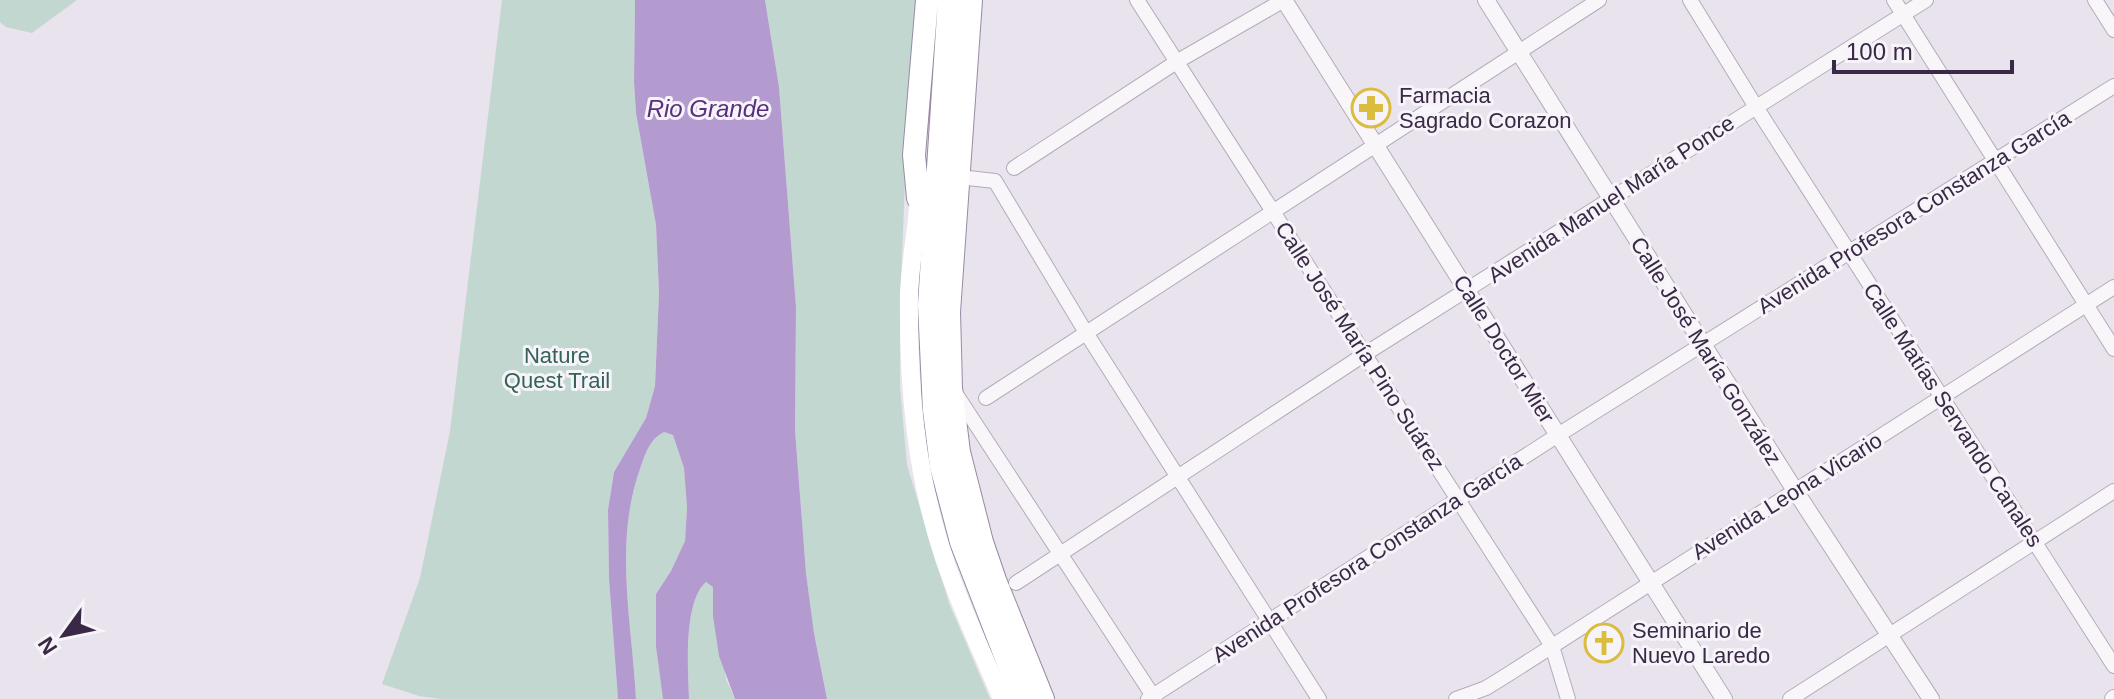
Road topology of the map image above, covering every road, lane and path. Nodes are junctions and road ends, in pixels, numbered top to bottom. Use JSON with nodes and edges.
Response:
{"nodes":[{"id":1,"x":927,"y":0,"type":"edge"},
{"id":2,"x":949,"y":0,"type":"edge"},
{"id":3,"x":971,"y":0,"type":"edge"},
{"id":4,"x":1137,"y":0,"type":"edge"},
{"id":5,"x":1284,"y":0,"type":"edge"},
{"id":6,"x":1486,"y":0,"type":"edge"},
{"id":7,"x":1599,"y":0,"type":"edge"},
{"id":8,"x":1690,"y":0,"type":"edge"},
{"id":9,"x":1894,"y":0,"type":"edge"},
{"id":10,"x":1926,"y":0,"type":"edge"},
{"id":11,"x":2095,"y":0,"type":"edge"},
{"id":12,"x":1903,"y":14,"type":"junction"},
{"id":13,"x":2114,"y":30,"type":"edge"},
{"id":14,"x":1518,"y":52,"type":"junction"},
{"id":15,"x":1178,"y":61,"type":"junction"},
{"id":16,"x":2114,"y":86,"type":"edge"},
{"id":17,"x":1756,"y":107,"type":"junction"},
{"id":18,"x":1376,"y":146,"type":"junction"},
{"id":19,"x":1996,"y":161,"type":"junction"},
{"id":20,"x":1014,"y":168,"type":"dead end"},
{"id":21,"x":948,"y":175,"type":"junction"},
{"id":22,"x":918,"y":198,"type":"junction"},
{"id":23,"x":1610,"y":199,"type":"junction"},
{"id":24,"x":1273,"y":211,"type":"junction"},
{"id":25,"x":1849,"y":252,"type":"junction"},
{"id":26,"x":2114,"y":287,"type":"edge"},
{"id":27,"x":1467,"y":291,"type":"junction"},
{"id":28,"x":2086,"y":305,"type":"junction"},
{"id":29,"x":1085,"y":331,"type":"junction"},
{"id":30,"x":1703,"y":345,"type":"junction"},
{"id":31,"x":2114,"y":349,"type":"edge"},
{"id":32,"x":1365,"y":354,"type":"junction"},
{"id":33,"x":951,"y":388,"type":"junction"},
{"id":34,"x":1941,"y":397,"type":"junction"},
{"id":35,"x":986,"y":398,"type":"dead end"},
{"id":36,"x":1558,"y":435,"type":"junction"},
{"id":37,"x":1179,"y":476,"type":"junction"},
{"id":38,"x":2114,"y":491,"type":"edge"},
{"id":39,"x":1796,"y":492,"type":"junction"},
{"id":40,"x":1458,"y":500,"type":"junction"},
{"id":41,"x":2034,"y":541,"type":"junction"},
{"id":42,"x":1061,"y":552,"type":"junction"},
{"id":43,"x":1651,"y":582,"type":"junction"},
{"id":44,"x":1016,"y":583,"type":"dead end"},
{"id":45,"x":1270,"y":621,"type":"junction"},
{"id":46,"x":1889,"y":635,"type":"junction"},
{"id":47,"x":1552,"y":646,"type":"junction"},
{"id":48,"x":2114,"y":666,"type":"edge"},
{"id":49,"x":1152,"y":698,"type":"edge"},
{"id":50,"x":1002,"y":699,"type":"edge"},
{"id":51,"x":1022,"y":699,"type":"edge"},
{"id":52,"x":1043,"y":699,"type":"edge"},
{"id":53,"x":1319,"y":699,"type":"edge"},
{"id":54,"x":1456,"y":699,"type":"edge"},
{"id":55,"x":1568,"y":699,"type":"edge"},
{"id":56,"x":1724,"y":699,"type":"edge"},
{"id":57,"x":1790,"y":699,"type":"edge"},
{"id":58,"x":1931,"y":699,"type":"edge"}],
"edges":[{"from":1,"to":22,"type":"highway"},
{"from":2,"to":21,"type":"highway"},
{"from":3,"to":21,"type":"highway"},
{"from":4,"to":15,"type":"street","name":"Calle José María Pino Suárez"},
{"from":5,"to":15,"type":"street"},
{"from":5,"to":18,"type":"street","name":"Calle Doctor Mier"},
{"from":6,"to":14,"type":"street","name":"Calle José María González"},
{"from":7,"to":14,"type":"street"},
{"from":8,"to":17,"type":"street","name":"Calle Matías Servando Canales"},
{"from":9,"to":12,"type":"street"},
{"from":10,"to":12,"type":"street","name":"Avenida Manuel María Ponce"},
{"from":11,"to":13,"type":"street"},
{"from":12,"to":17,"type":"street","name":"Avenida Manuel María Ponce"},
{"from":12,"to":19,"type":"street"},
{"from":14,"to":18,"type":"street"},
{"from":14,"to":23,"type":"street","name":"Calle José María González"},
{"from":15,"to":20,"type":"street"},
{"from":15,"to":24,"type":"street","name":"Calle José María Pino Suárez"},
{"from":16,"to":19,"type":"street","name":"Avenida Profesora Constanza García"},
{"from":17,"to":23,"type":"street","name":"Avenida Manuel María Ponce"},
{"from":17,"to":25,"type":"street","name":"Calle Matías Servando Canales"},
{"from":18,"to":24,"type":"street"},
{"from":18,"to":27,"type":"street","name":"Calle Doctor Mier"},
{"from":19,"to":25,"type":"street","name":"Avenida Profesora Constanza García"},
{"from":19,"to":28,"type":"street"},
{"from":21,"to":22,"type":"main road"},
{"from":21,"to":29,"type":"street"},
{"from":21,"to":33,"type":"highway"},
{"from":21,"to":51,"type":"highway"},
{"from":22,"to":50,"type":"main road"},
{"from":23,"to":27,"type":"street","name":"Avenida Manuel María Ponce"},
{"from":23,"to":30,"type":"street","name":"Calle José María González"},
{"from":24,"to":29,"type":"street"},
{"from":24,"to":32,"type":"street","name":"Calle José María Pino Suárez"},
{"from":25,"to":30,"type":"street","name":"Avenida Profesora Constanza García"},
{"from":25,"to":34,"type":"street","name":"Calle Matías Servando Canales"},
{"from":26,"to":28,"type":"street","name":"Avenida Leona Vicario"},
{"from":27,"to":32,"type":"street","name":"Avenida Manuel María Ponce"},
{"from":27,"to":36,"type":"street","name":"Calle Doctor Mier"},
{"from":28,"to":31,"type":"street"},
{"from":28,"to":34,"type":"street","name":"Avenida Leona Vicario"},
{"from":29,"to":35,"type":"street"},
{"from":29,"to":37,"type":"street"},
{"from":30,"to":36,"type":"street","name":"Avenida Profesora Constanza García"},
{"from":30,"to":39,"type":"street","name":"Calle José María González"},
{"from":32,"to":37,"type":"street","name":"Avenida Manuel María Ponce"},
{"from":32,"to":40,"type":"street","name":"Calle José María Pino Suárez"},
{"from":33,"to":42,"type":"street"},
{"from":33,"to":52,"type":"highway"},
{"from":34,"to":39,"type":"street","name":"Avenida Leona Vicario"},
{"from":34,"to":41,"type":"street","name":"Calle Matías Servando Canales"},
{"from":36,"to":40,"type":"street","name":"Avenida Profesora Constanza García"},
{"from":36,"to":43,"type":"street","name":"Calle Doctor Mier"},
{"from":37,"to":42,"type":"street","name":"Avenida Manuel María Ponce"},
{"from":37,"to":45,"type":"street"},
{"from":38,"to":41,"type":"street"},
{"from":39,"to":43,"type":"street","name":"Avenida Leona Vicario"},
{"from":39,"to":46,"type":"street","name":"Calle José María González"},
{"from":40,"to":45,"type":"street","name":"Avenida Profesora Constanza García"},
{"from":40,"to":47,"type":"street","name":"Calle José María Pino Suárez"},
{"from":41,"to":46,"type":"street"},
{"from":41,"to":48,"type":"street","name":"Calle Matías Servando Canales"},
{"from":42,"to":44,"type":"street","name":"Avenida Manuel María Ponce"},
{"from":42,"to":49,"type":"street"},
{"from":43,"to":47,"type":"street","name":"Avenida Leona Vicario"},
{"from":43,"to":56,"type":"street","name":"Calle Doctor Mier"},
{"from":45,"to":49,"type":"street","name":"Avenida Profesora Constanza García"},
{"from":45,"to":53,"type":"street"},
{"from":46,"to":57,"type":"street"},
{"from":46,"to":58,"type":"street","name":"Calle José María González"},
{"from":47,"to":54,"type":"street","name":"Avenida Leona Vicario"},
{"from":47,"to":55,"type":"street","name":"Calle José María Pino Suárez"}]}
